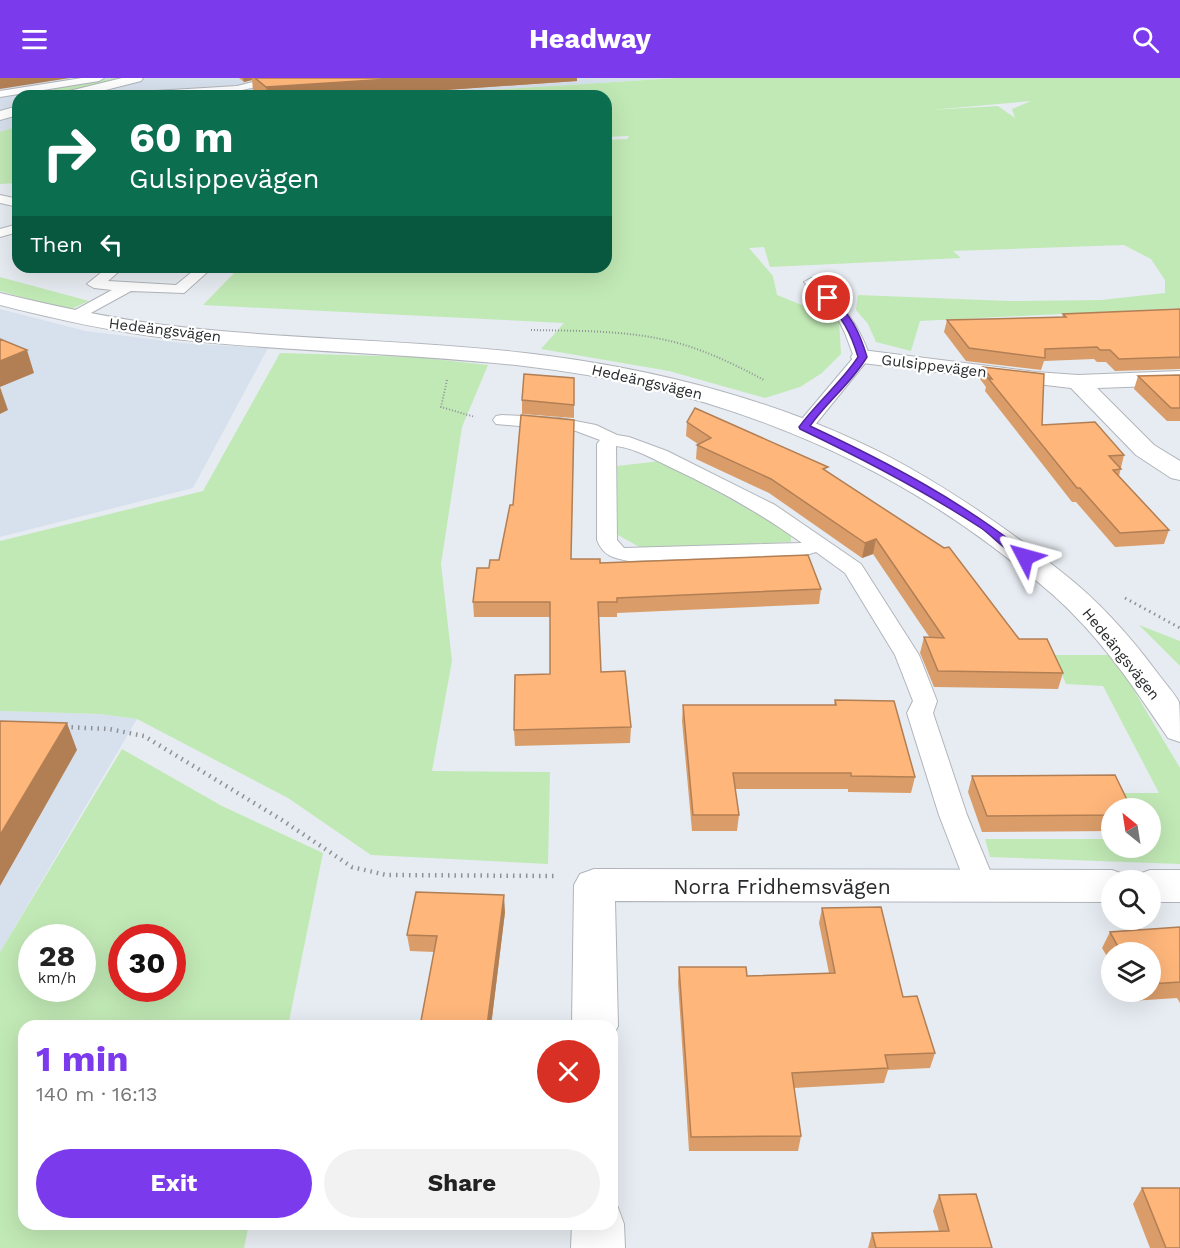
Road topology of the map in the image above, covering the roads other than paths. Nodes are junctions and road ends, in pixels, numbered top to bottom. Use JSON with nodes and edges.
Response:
{"nodes":[{"id":1,"x":99,"y":78,"type":"edge"},
{"id":2,"x":137,"y":78,"type":"edge"},
{"id":3,"x":260,"y":78,"type":"edge"},
{"id":4,"x":25,"y":90,"type":"edge"},
{"id":5,"x":90,"y":90,"type":"edge"},
{"id":6,"x":221,"y":90,"type":"edge"},
{"id":7,"x":109,"y":273,"type":"edge"},
{"id":8,"x":199,"y":273,"type":"edge"},
{"id":9,"x":811,"y":282,"type":"dead end"},
{"id":10,"x":129,"y":287,"type":"junction"},
{"id":11,"x":0,"y":299,"type":"edge"},
{"id":12,"x":73,"y":317,"type":"junction"},
{"id":13,"x":862,"y":357,"type":"junction"},
{"id":14,"x":1180,"y":378,"type":"edge"},
{"id":15,"x":1078,"y":382,"type":"junction"},
{"id":16,"x":502,"y":420,"type":"road end"},
{"id":17,"x":804,"y":427,"type":"junction"},
{"id":18,"x":612,"y":440,"type":"junction"},
{"id":19,"x":1180,"y":471,"type":"edge"},
{"id":20,"x":818,"y":543,"type":"junction"},
{"id":21,"x":1180,"y":730,"type":"edge"},
{"id":22,"x":981,"y":885,"type":"junction"},
{"id":23,"x":1101,"y":886,"type":"edge"},
{"id":24,"x":1161,"y":886,"type":"edge"},
{"id":25,"x":1180,"y":886,"type":"edge"},
{"id":26,"x":596,"y":1020,"type":"edge"},
{"id":27,"x":598,"y":1230,"type":"edge"},
{"id":28,"x":598,"y":1248,"type":"edge"}],
"edges":[{"from":1,"to":4,"type":"lane"},
{"from":2,"to":5,"type":"street"},
{"from":3,"to":6,"type":"lane"},
{"from":7,"to":10,"type":"lane"},
{"from":8,"to":10,"type":"lane"},
{"from":9,"to":13,"type":"lane","name":"Gulsippevägen"},
{"from":10,"to":12,"type":"lane"},
{"from":11,"to":12,"type":"street","name":"Hedeängsvägen"},
{"from":12,"to":17,"type":"street","name":"Hedeängsvägen"},
{"from":13,"to":15,"type":"street","name":"Gulsippevägen"},
{"from":13,"to":17,"type":"lane","name":"Gulsippevägen"},
{"from":14,"to":15,"type":"street","name":"Gulsippevägen"},
{"from":15,"to":19,"type":"street"},
{"from":16,"to":18,"type":"lane"},
{"from":17,"to":21,"type":"street","name":"Hedeängsvägen"},
{"from":18,"to":20,"type":"lane"},
{"from":18,"to":20,"type":"lane"},
{"from":20,"to":22,"type":"lane"},
{"from":22,"to":23,"type":"street","name":"Norra Fridhemsvägen"},
{"from":22,"to":26,"type":"street","name":"Norra Fridhemsvägen"},
{"from":24,"to":25,"type":"street"},
{"from":27,"to":28,"type":"street"}]}
